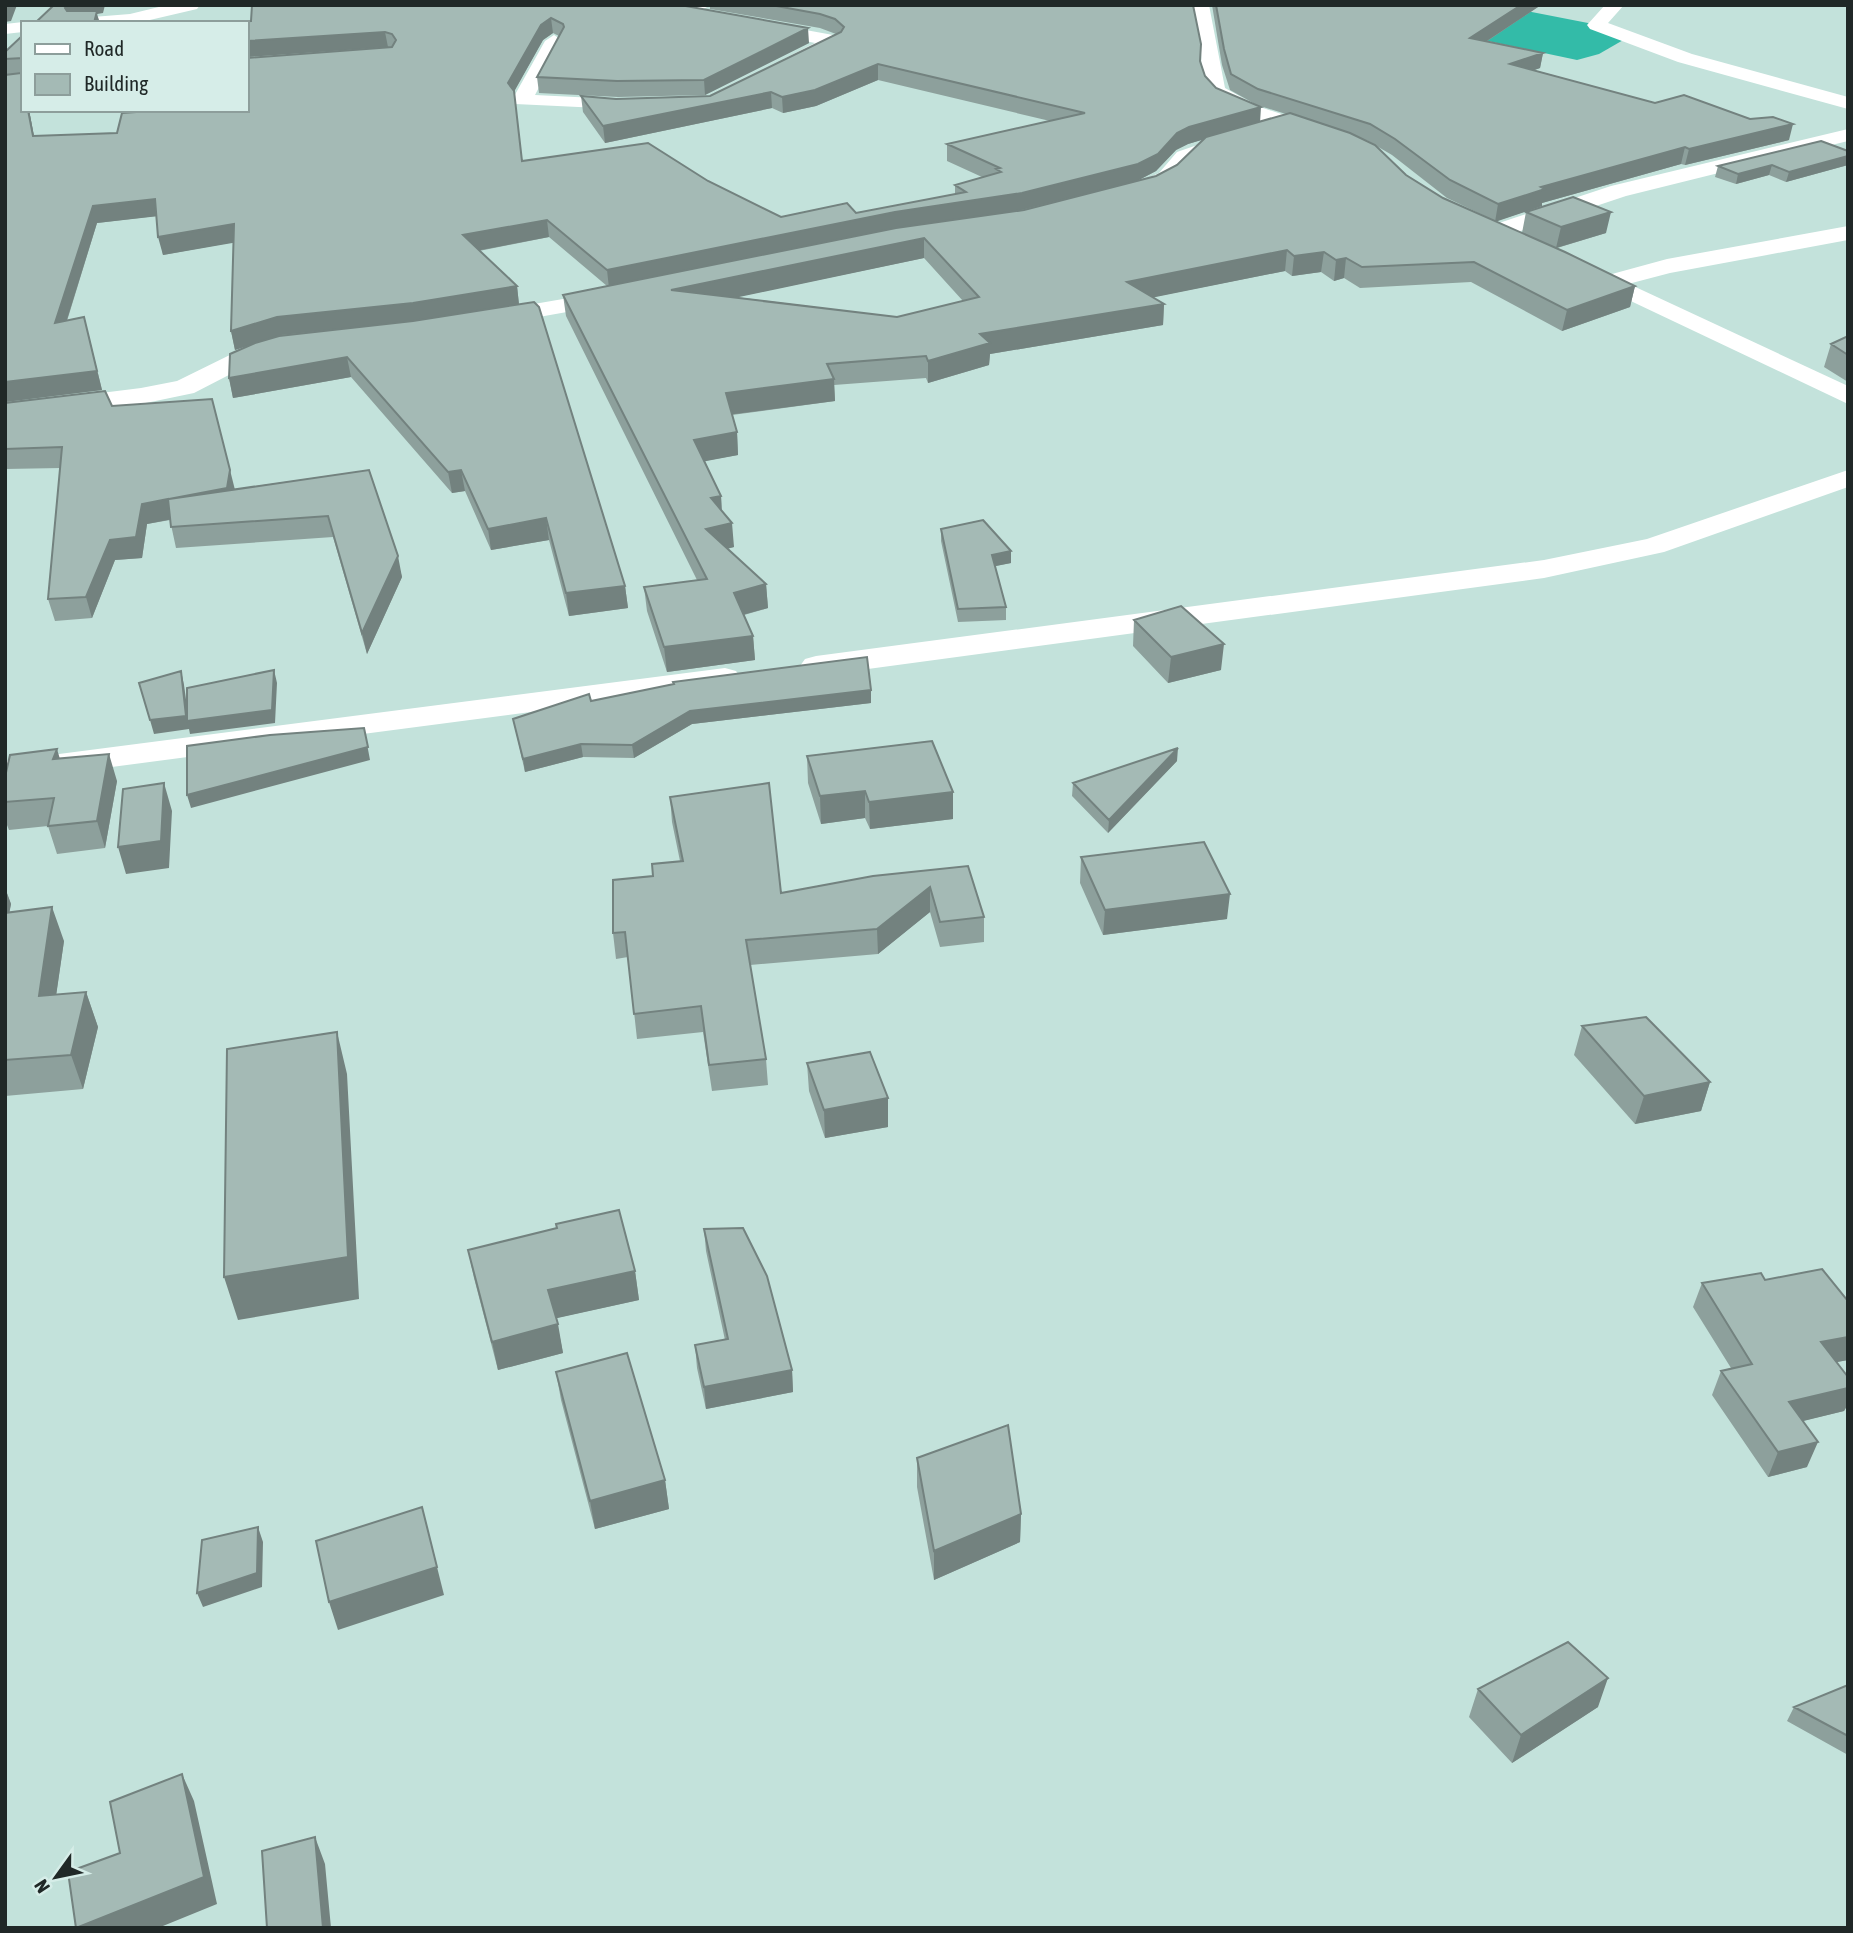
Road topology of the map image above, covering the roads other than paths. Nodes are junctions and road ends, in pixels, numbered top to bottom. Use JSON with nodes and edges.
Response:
{"nodes":[{"id":1,"x":191,"y":5,"type":"edge"},
{"id":2,"x":614,"y":5,"type":"edge"},
{"id":3,"x":1200,"y":5,"type":"edge"},
{"id":4,"x":1615,"y":5,"type":"edge"},
{"id":5,"x":701,"y":12,"type":"edge"},
{"id":6,"x":105,"y":21,"type":"edge"},
{"id":7,"x":734,"y":22,"type":"edge"},
{"id":8,"x":554,"y":41,"type":"edge"},
{"id":9,"x":774,"y":72,"type":"edge"},
{"id":10,"x":1848,"y":103,"type":"edge"},
{"id":11,"x":658,"y":105,"type":"edge"},
{"id":12,"x":1289,"y":123,"type":"junction"},
{"id":13,"x":1848,"y":135,"type":"edge"},
{"id":14,"x":1343,"y":141,"type":"edge"},
{"id":15,"x":1112,"y":196,"type":"edge"},
{"id":16,"x":1474,"y":221,"type":"edge"},
{"id":17,"x":1499,"y":231,"type":"junction"},
{"id":18,"x":1848,"y":233,"type":"edge"},
{"id":19,"x":1523,"y":242,"type":"edge"},
{"id":20,"x":1572,"y":265,"type":"edge"},
{"id":21,"x":1609,"y":282,"type":"junction"},
{"id":22,"x":633,"y":293,"type":"edge"},
{"id":23,"x":463,"y":323,"type":"edge"},
{"id":24,"x":294,"y":344,"type":"edge"},
{"id":25,"x":1848,"y":396,"type":"edge"},
{"id":26,"x":5,"y":413,"type":"edge"},
{"id":27,"x":1848,"y":478,"type":"edge"},
{"id":28,"x":791,"y":669,"type":"edge"},
{"id":29,"x":750,"y":674,"type":"edge"},
{"id":30,"x":5,"y":771,"type":"edge"}],
"edges":[{"from":1,"to":6,"type":"street"},
{"from":2,"to":5,"type":"street"},
{"from":3,"to":12,"type":"street"},
{"from":4,"to":10,"type":"street"},
{"from":7,"to":9,"type":"street"},
{"from":8,"to":11,"type":"street"},
{"from":12,"to":14,"type":"street"},
{"from":12,"to":15,"type":"street"},
{"from":13,"to":17,"type":"street"},
{"from":16,"to":17,"type":"street"},
{"from":17,"to":19,"type":"street"},
{"from":18,"to":21,"type":"street"},
{"from":20,"to":21,"type":"street"},
{"from":21,"to":25,"type":"street"},
{"from":22,"to":23,"type":"street"},
{"from":24,"to":26,"type":"street"},
{"from":27,"to":28,"type":"street"},
{"from":29,"to":30,"type":"street"}]}
